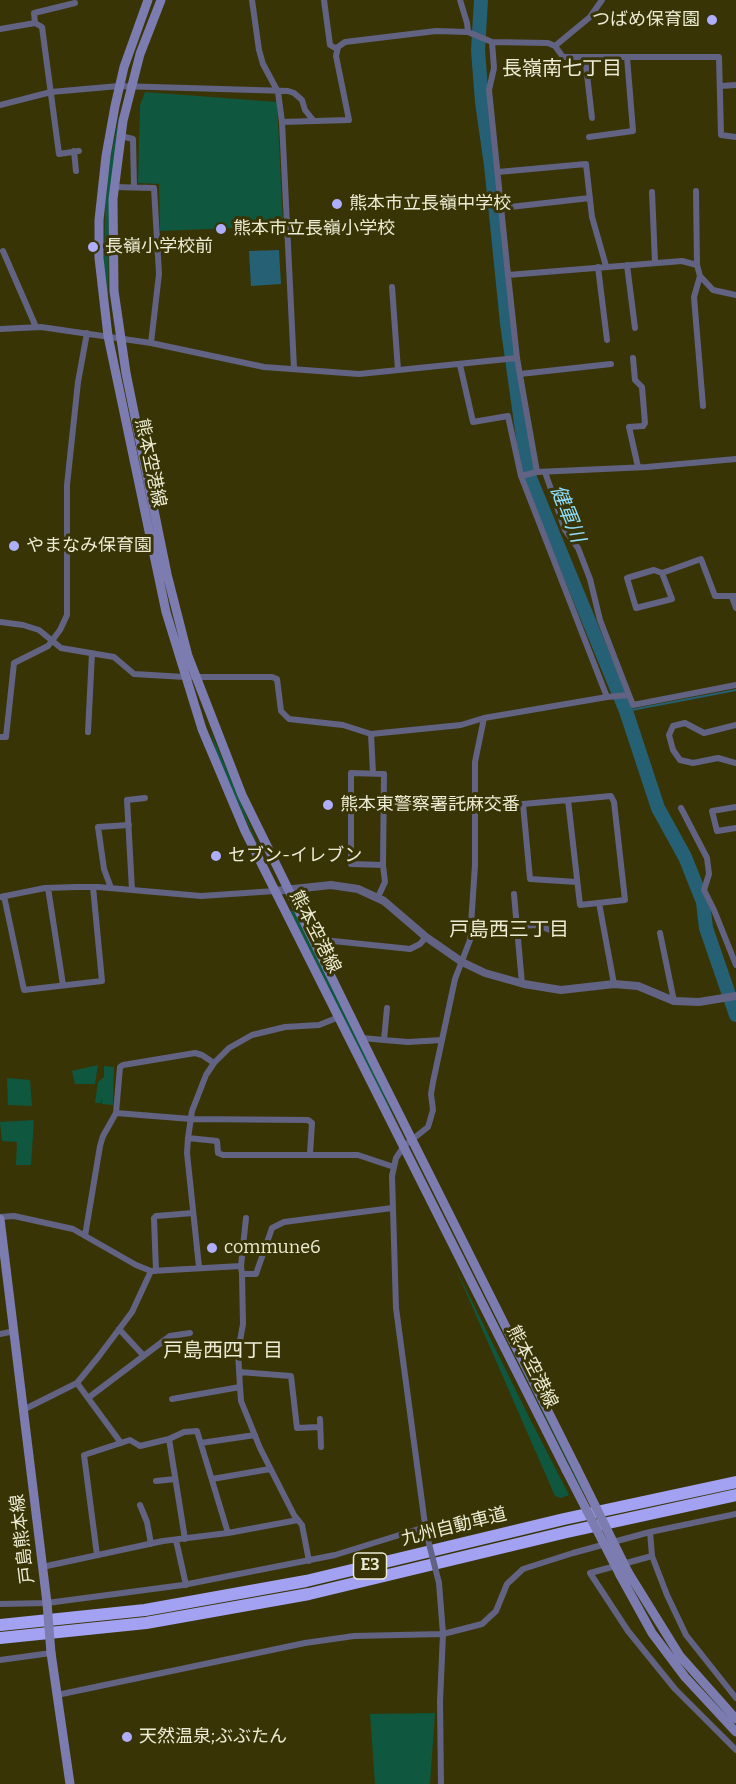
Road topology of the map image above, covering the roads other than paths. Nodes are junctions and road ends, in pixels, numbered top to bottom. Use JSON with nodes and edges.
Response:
{"nodes":[{"id":1,"x":148,"y":0,"type":"edge"},
{"id":2,"x":160,"y":0,"type":"edge"},
{"id":3,"x":252,"y":0,"type":"edge"},
{"id":4,"x":324,"y":0,"type":"edge"},
{"id":5,"x":460,"y":0,"type":"edge"},
{"id":6,"x":602,"y":0,"type":"edge"},
{"id":7,"x":75,"y":3,"type":"dead end"},
{"id":8,"x":35,"y":23,"type":"junction"},
{"id":9,"x":0,"y":29,"type":"edge"},
{"id":10,"x":468,"y":32,"type":"junction"},
{"id":11,"x":492,"y":42,"type":"junction"},
{"id":12,"x":555,"y":46,"type":"junction"},
{"id":13,"x":337,"y":49,"type":"junction"},
{"id":14,"x":585,"y":57,"type":"junction"},
{"id":15,"x":627,"y":57,"type":"junction"},
{"id":16,"x":131,"y":85,"type":"junction"},
{"id":17,"x":736,"y":85,"type":"edge"},
{"id":18,"x":119,"y":86,"type":"junction"},
{"id":19,"x":721,"y":86,"type":"junction"},
{"id":20,"x":51,"y":92,"type":"junction"},
{"id":21,"x":278,"y":92,"type":"junction"},
{"id":22,"x":0,"y":105,"type":"edge"},
{"id":23,"x":592,"y":118,"type":"dead end"},
{"id":24,"x":313,"y":120,"type":"junction"},
{"id":25,"x":282,"y":122,"type":"junction"},
{"id":26,"x":121,"y":136,"type":"junction"},
{"id":27,"x":589,"y":137,"type":"dead end"},
{"id":28,"x":736,"y":137,"type":"edge"},
{"id":29,"x":76,"y":171,"type":"dead end"},
{"id":30,"x":498,"y":172,"type":"junction"},
{"id":31,"x":114,"y":187,"type":"junction"},
{"id":32,"x":134,"y":188,"type":"junction"},
{"id":33,"x":696,"y":191,"type":"dead end"},
{"id":34,"x":652,"y":192,"type":"dead end"},
{"id":35,"x":590,"y":198,"type":"junction"},
{"id":36,"x":501,"y":208,"type":"junction"},
{"id":37,"x":3,"y":250,"type":"dead end"},
{"id":38,"x":655,"y":262,"type":"junction"},
{"id":39,"x":627,"y":265,"type":"junction"},
{"id":40,"x":697,"y":265,"type":"junction"},
{"id":41,"x":598,"y":267,"type":"junction"},
{"id":42,"x":606,"y":267,"type":"junction"},
{"id":43,"x":508,"y":275,"type":"junction"},
{"id":44,"x":700,"y":276,"type":"junction"},
{"id":45,"x":392,"y":287,"type":"dead end"},
{"id":46,"x":736,"y":295,"type":"edge"},
{"id":47,"x":36,"y":327,"type":"junction"},
{"id":48,"x":634,"y":328,"type":"dead end"},
{"id":49,"x":0,"y":329,"type":"edge"},
{"id":50,"x":87,"y":333,"type":"junction"},
{"id":51,"x":108,"y":336,"type":"junction"},
{"id":52,"x":119,"y":338,"type":"junction"},
{"id":53,"x":607,"y":340,"type":"dead end"},
{"id":54,"x":151,"y":343,"type":"junction"},
{"id":55,"x":517,"y":358,"type":"junction"},
{"id":56,"x":633,"y":358,"type":"dead end"},
{"id":57,"x":611,"y":364,"type":"dead end"},
{"id":58,"x":460,"y":365,"type":"junction"},
{"id":59,"x":294,"y":368,"type":"junction"},
{"id":60,"x":398,"y":370,"type":"junction"},
{"id":61,"x":520,"y":374,"type":"junction"},
{"id":62,"x":704,"y":406,"type":"dead end"},
{"id":63,"x":736,"y":459,"type":"edge"},
{"id":64,"x":638,"y":467,"type":"junction"},
{"id":65,"x":537,"y":472,"type":"junction"},
{"id":66,"x":545,"y":472,"type":"junction"},
{"id":67,"x":520,"y":476,"type":"junction"},
{"id":68,"x":662,"y":573,"type":"junction"},
{"id":69,"x":734,"y":596,"type":"edge"},
{"id":70,"x":736,"y":608,"type":"edge"},
{"id":71,"x":0,"y":622,"type":"edge"},
{"id":72,"x":52,"y":641,"type":"junction"},
{"id":73,"x":92,"y":653,"type":"junction"},
{"id":74,"x":190,"y":677,"type":"junction"},
{"id":75,"x":736,"y":685,"type":"edge"},
{"id":76,"x":629,"y":694,"type":"junction"},
{"id":77,"x":607,"y":696,"type":"junction"},
{"id":78,"x":484,"y":718,"type":"junction"},
{"id":79,"x":736,"y":725,"type":"edge"},
{"id":80,"x":88,"y":732,"type":"dead end"},
{"id":81,"x":371,"y":734,"type":"junction"},
{"id":82,"x":0,"y":737,"type":"edge"},
{"id":83,"x":736,"y":763,"type":"edge"},
{"id":84,"x":373,"y":773,"type":"junction"},
{"id":85,"x":145,"y":798,"type":"dead end"},
{"id":86,"x":568,"y":800,"type":"junction"},
{"id":87,"x":523,"y":804,"type":"junction"},
{"id":88,"x":736,"y":807,"type":"edge"},
{"id":89,"x":681,"y":808,"type":"dead end"},
{"id":90,"x":474,"y":809,"type":"junction"},
{"id":91,"x":129,"y":825,"type":"junction"},
{"id":92,"x":736,"y":828,"type":"edge"},
{"id":93,"x":383,"y":865,"type":"junction"},
{"id":94,"x":577,"y":882,"type":"junction"},
{"id":95,"x":93,"y":887,"type":"junction"},
{"id":96,"x":48,"y":888,"type":"junction"},
{"id":97,"x":111,"y":888,"type":"junction"},
{"id":98,"x":288,"y":889,"type":"junction"},
{"id":99,"x":132,"y":890,"type":"junction"},
{"id":100,"x":275,"y":891,"type":"junction"},
{"id":101,"x":514,"y":894,"type":"dead end"},
{"id":102,"x":2,"y":897,"type":"edge"},
{"id":103,"x":378,"y":897,"type":"junction"},
{"id":104,"x":599,"y":903,"type":"junction"},
{"id":105,"x":517,"y":926,"type":"junction"},
{"id":106,"x":555,"y":929,"type":"dead end"},
{"id":107,"x":660,"y":933,"type":"dead end"},
{"id":108,"x":426,"y":938,"type":"junction"},
{"id":109,"x":314,"y":939,"type":"junction"},
{"id":110,"x":462,"y":962,"type":"junction"},
{"id":111,"x":736,"y":965,"type":"edge"},
{"id":112,"x":522,"y":984,"type":"junction"},
{"id":113,"x":614,"y":984,"type":"junction"},
{"id":114,"x":63,"y":985,"type":"junction"},
{"id":115,"x":736,"y":996,"type":"edge"},
{"id":116,"x":674,"y":1001,"type":"junction"},
{"id":117,"x":387,"y":1008,"type":"dead end"},
{"id":118,"x":339,"y":1017,"type":"junction"},
{"id":119,"x":362,"y":1038,"type":"junction"},
{"id":120,"x":384,"y":1040,"type":"junction"},
{"id":121,"x":442,"y":1040,"type":"junction"},
{"id":122,"x":214,"y":1063,"type":"junction"},
{"id":123,"x":116,"y":1113,"type":"junction"},
{"id":124,"x":191,"y":1119,"type":"junction"},
{"id":125,"x":188,"y":1138,"type":"junction"},
{"id":126,"x":408,"y":1142,"type":"junction"},
{"id":127,"x":310,"y":1154,"type":"junction"},
{"id":128,"x":394,"y":1167,"type":"junction"},
{"id":129,"x":392,"y":1208,"type":"junction"},
{"id":130,"x":193,"y":1213,"type":"junction"},
{"id":131,"x":0,"y":1218,"type":"edge"},
{"id":132,"x":246,"y":1218,"type":"dead end"},
{"id":133,"x":85,"y":1236,"type":"junction"},
{"id":134,"x":241,"y":1266,"type":"junction"},
{"id":135,"x":199,"y":1268,"type":"junction"},
{"id":136,"x":154,"y":1271,"type":"junction"},
{"id":137,"x":242,"y":1274,"type":"junction"},
{"id":138,"x":119,"y":1329,"type":"junction"},
{"id":139,"x":15,"y":1331,"type":"junction"},
{"id":140,"x":0,"y":1334,"type":"edge"},
{"id":141,"x":190,"y":1334,"type":"dead end"},
{"id":142,"x":143,"y":1355,"type":"junction"},
{"id":143,"x":239,"y":1372,"type":"junction"},
{"id":144,"x":76,"y":1383,"type":"junction"},
{"id":145,"x":240,"y":1387,"type":"junction"},
{"id":146,"x":88,"y":1398,"type":"junction"},
{"id":147,"x":172,"y":1399,"type":"dead end"},
{"id":148,"x":23,"y":1410,"type":"junction"},
{"id":149,"x":320,"y":1419,"type":"dead end"},
{"id":150,"x":319,"y":1427,"type":"junction"},
{"id":151,"x":255,"y":1435,"type":"junction"},
{"id":152,"x":169,"y":1439,"type":"junction"},
{"id":153,"x":121,"y":1443,"type":"junction"},
{"id":154,"x":201,"y":1443,"type":"junction"},
{"id":155,"x":321,"y":1447,"type":"dead end"},
{"id":156,"x":270,"y":1469,"type":"junction"},
{"id":157,"x":175,"y":1479,"type":"junction"},
{"id":158,"x":212,"y":1479,"type":"junction"},
{"id":159,"x":156,"y":1481,"type":"dead end"},
{"id":160,"x":736,"y":1482,"type":"edge"},
{"id":161,"x":736,"y":1495,"type":"edge"},
{"id":162,"x":140,"y":1505,"type":"dead end"},
{"id":163,"x":736,"y":1514,"type":"edge"},
{"id":164,"x":298,"y":1520,"type":"junction"},
{"id":165,"x":425,"y":1530,"type":"junction"},
{"id":166,"x":650,"y":1532,"type":"junction"},
{"id":167,"x":228,"y":1533,"type":"junction"},
{"id":168,"x":185,"y":1539,"type":"junction"},
{"id":169,"x":176,"y":1540,"type":"junction"},
{"id":170,"x":151,"y":1544,"type":"junction"},
{"id":171,"x":97,"y":1555,"type":"junction"},
{"id":172,"x":652,"y":1556,"type":"junction"},
{"id":173,"x":309,"y":1561,"type":"junction"},
{"id":174,"x":42,"y":1566,"type":"junction"},
{"id":175,"x":624,"y":1573,"type":"junction"},
{"id":176,"x":186,"y":1585,"type":"junction"},
{"id":177,"x":47,"y":1602,"type":"junction"},
{"id":178,"x":0,"y":1604,"type":"edge"},
{"id":179,"x":0,"y":1625,"type":"edge"},
{"id":180,"x":443,"y":1634,"type":"junction"},
{"id":181,"x":0,"y":1638,"type":"edge"},
{"id":182,"x":51,"y":1653,"type":"junction"},
{"id":183,"x":0,"y":1660,"type":"edge"},
{"id":184,"x":57,"y":1695,"type":"junction"},
{"id":185,"x":736,"y":1698,"type":"edge"},
{"id":186,"x":736,"y":1719,"type":"edge"},
{"id":187,"x":736,"y":1732,"type":"edge"},
{"id":188,"x":736,"y":1750,"type":"edge"},
{"id":189,"x":70,"y":1784,"type":"edge"},
{"id":190,"x":441,"y":1784,"type":"edge"}],
"edges":[{"from":1,"to":18,"type":"main road","name":"熊本空港線"},
{"from":2,"to":16,"type":"main road","name":"熊本空港線"},
{"from":3,"to":21,"type":"street"},
{"from":4,"to":13,"type":"street"},
{"from":5,"to":10,"type":"street"},
{"from":6,"to":12,"type":"street"},
{"from":7,"to":8,"type":"street"},
{"from":8,"to":9,"type":"street"},
{"from":8,"to":20,"type":"street"},
{"from":10,"to":11,"type":"street"},
{"from":10,"to":13,"type":"street"},
{"from":11,"to":12,"type":"street"},
{"from":11,"to":30,"type":"street"},
{"from":12,"to":14,"type":"street"},
{"from":13,"to":24,"type":"street"},
{"from":14,"to":15,"type":"street"},
{"from":14,"to":23,"type":"street"},
{"from":15,"to":19,"type":"street"},
{"from":15,"to":27,"type":"street"},
{"from":16,"to":18,"type":"street"},
{"from":16,"to":21,"type":"street"},
{"from":16,"to":26,"type":"main road","name":"熊本空港線"},
{"from":17,"to":19,"type":"street"},
{"from":18,"to":20,"type":"street"},
{"from":18,"to":51,"type":"main road","name":"熊本空港線"},
{"from":19,"to":28,"type":"street"},
{"from":20,"to":22,"type":"street"},
{"from":20,"to":29,"type":"street"},
{"from":21,"to":24,"type":"street"},
{"from":21,"to":25,"type":"street"},
{"from":24,"to":25,"type":"street"},
{"from":25,"to":59,"type":"street"},
{"from":26,"to":31,"type":"main road","name":"熊本空港線"},
{"from":26,"to":32,"type":"street"},
{"from":30,"to":35,"type":"street"},
{"from":30,"to":36,"type":"street"},
{"from":31,"to":32,"type":"street"},
{"from":31,"to":52,"type":"main road","name":"熊本空港線"},
{"from":32,"to":54,"type":"street"},
{"from":33,"to":40,"type":"street"},
{"from":34,"to":38,"type":"street"},
{"from":35,"to":36,"type":"street"},
{"from":35,"to":42,"type":"street"},
{"from":36,"to":43,"type":"street"},
{"from":37,"to":47,"type":"street"},
{"from":38,"to":39,"type":"street"},
{"from":38,"to":40,"type":"street"},
{"from":39,"to":42,"type":"street"},
{"from":39,"to":48,"type":"street"},
{"from":40,"to":44,"type":"street"},
{"from":41,"to":42,"type":"street"},
{"from":41,"to":43,"type":"street"},
{"from":41,"to":53,"type":"street"},
{"from":43,"to":55,"type":"street"},
{"from":44,"to":46,"type":"street"},
{"from":44,"to":62,"type":"street"},
{"from":45,"to":60,"type":"street"},
{"from":47,"to":49,"type":"street"},
{"from":47,"to":50,"type":"street"},
{"from":50,"to":51,"type":"street"},
{"from":50,"to":72,"type":"street"},
{"from":51,"to":52,"type":"street"},
{"from":51,"to":74,"type":"main road","name":"熊本空港線"},
{"from":52,"to":54,"type":"street"},
{"from":52,"to":74,"type":"main road","name":"熊本空港線"},
{"from":54,"to":59,"type":"street"},
{"from":55,"to":58,"type":"street"},
{"from":55,"to":61,"type":"street"},
{"from":56,"to":64,"type":"street"},
{"from":57,"to":61,"type":"street"},
{"from":58,"to":60,"type":"street"},
{"from":58,"to":67,"type":"street"},
{"from":59,"to":60,"type":"street"},
{"from":61,"to":65,"type":"street"},
{"from":63,"to":64,"type":"street"},
{"from":64,"to":66,"type":"street"},
{"from":65,"to":66,"type":"street"},
{"from":65,"to":67,"type":"street"},
{"from":66,"to":76,"type":"street"},
{"from":67,"to":77,"type":"street"},
{"from":68,"to":68,"type":"street"},
{"from":68,"to":69,"type":"street"},
{"from":69,"to":70,"type":"street"},
{"from":71,"to":72,"type":"street"},
{"from":72,"to":73,"type":"street"},
{"from":72,"to":82,"type":"street"},
{"from":73,"to":74,"type":"street"},
{"from":73,"to":80,"type":"street"},
{"from":74,"to":81,"type":"street"},
{"from":74,"to":98,"type":"main road","name":"熊本空港線"},
{"from":74,"to":100,"type":"main road","name":"熊本空港線"},
{"from":75,"to":76,"type":"street"},
{"from":76,"to":77,"type":"street"},
{"from":77,"to":78,"type":"street"},
{"from":78,"to":81,"type":"street"},
{"from":78,"to":90,"type":"street"},
{"from":79,"to":83,"type":"street"},
{"from":81,"to":84,"type":"street"},
{"from":84,"to":93,"type":"street"},
{"from":84,"to":93,"type":"street"},
{"from":85,"to":91,"type":"street"},
{"from":86,"to":87,"type":"street"},
{"from":86,"to":94,"type":"street"},
{"from":86,"to":104,"type":"street"},
{"from":87,"to":90,"type":"street"},
{"from":87,"to":94,"type":"street"},
{"from":88,"to":92,"type":"street"},
{"from":89,"to":111,"type":"street"},
{"from":90,"to":110,"type":"street"},
{"from":91,"to":97,"type":"street"},
{"from":91,"to":99,"type":"street"},
{"from":93,"to":103,"type":"street"},
{"from":94,"to":104,"type":"street"},
{"from":95,"to":96,"type":"street"},
{"from":95,"to":97,"type":"street"},
{"from":95,"to":114,"type":"street"},
{"from":96,"to":102,"type":"street"},
{"from":96,"to":114,"type":"street"},
{"from":97,"to":99,"type":"street"},
{"from":98,"to":100,"type":"street"},
{"from":98,"to":103,"type":"street"},
{"from":98,"to":109,"type":"main road","name":"熊本空港線"},
{"from":99,"to":100,"type":"street"},
{"from":100,"to":118,"type":"main road","name":"熊本空港線"},
{"from":101,"to":105,"type":"street"},
{"from":102,"to":114,"type":"street"},
{"from":103,"to":108,"type":"street"},
{"from":104,"to":113,"type":"street"},
{"from":105,"to":106,"type":"street"},
{"from":105,"to":112,"type":"street"},
{"from":107,"to":116,"type":"street"},
{"from":108,"to":109,"type":"street"},
{"from":108,"to":110,"type":"street"},
{"from":109,"to":119,"type":"main road","name":"熊本空港線"},
{"from":110,"to":112,"type":"street"},
{"from":110,"to":121,"type":"street"},
{"from":112,"to":113,"type":"street"},
{"from":113,"to":116,"type":"street"},
{"from":115,"to":116,"type":"street"},
{"from":117,"to":120,"type":"street"},
{"from":118,"to":122,"type":"street"},
{"from":118,"to":126,"type":"main road","name":"熊本空港線"},
{"from":119,"to":120,"type":"street"},
{"from":119,"to":126,"type":"main road","name":"熊本空港線"},
{"from":120,"to":121,"type":"street"},
{"from":121,"to":126,"type":"street"},
{"from":122,"to":123,"type":"street"},
{"from":122,"to":124,"type":"street"},
{"from":123,"to":124,"type":"street"},
{"from":123,"to":133,"type":"street"},
{"from":124,"to":125,"type":"street"},
{"from":124,"to":127,"type":"street"},
{"from":125,"to":127,"type":"street"},
{"from":125,"to":130,"type":"street"},
{"from":126,"to":128,"type":"street"},
{"from":126,"to":175,"type":"main road","name":"熊本空港線","bridge":true},
{"from":126,"to":175,"type":"main road","name":"熊本空港線","bridge":true},
{"from":127,"to":128,"type":"street"},
{"from":128,"to":129,"type":"street"},
{"from":129,"to":137,"type":"street"},
{"from":129,"to":165,"type":"street"},
{"from":130,"to":135,"type":"street"},
{"from":130,"to":136,"type":"street"},
{"from":131,"to":133,"type":"street"},
{"from":131,"to":139,"type":"main road","name":"戸島熊本線"},
{"from":132,"to":134,"type":"street"},
{"from":133,"to":136,"type":"street"},
{"from":134,"to":135,"type":"street"},
{"from":134,"to":137,"type":"street"},
{"from":135,"to":136,"type":"street"},
{"from":136,"to":138,"type":"street"},
{"from":137,"to":143,"type":"street"},
{"from":138,"to":142,"type":"street"},
{"from":138,"to":144,"type":"street"},
{"from":139,"to":140,"type":"street"},
{"from":139,"to":148,"type":"main road","name":"戸島熊本線"},
{"from":141,"to":142,"type":"street"},
{"from":142,"to":146,"type":"street"},
{"from":143,"to":145,"type":"street"},
{"from":143,"to":150,"type":"street"},
{"from":144,"to":146,"type":"street"},
{"from":144,"to":148,"type":"street"},
{"from":145,"to":147,"type":"street"},
{"from":145,"to":151,"type":"street"},
{"from":146,"to":153,"type":"street"},
{"from":148,"to":174,"type":"main road","name":"戸島熊本線"},
{"from":149,"to":150,"type":"street"},
{"from":150,"to":155,"type":"street"},
{"from":151,"to":154,"type":"street"},
{"from":151,"to":156,"type":"street"},
{"from":152,"to":153,"type":"street"},
{"from":152,"to":154,"type":"street"},
{"from":152,"to":157,"type":"street"},
{"from":153,"to":171,"type":"street"},
{"from":154,"to":158,"type":"street"},
{"from":156,"to":158,"type":"street"},
{"from":156,"to":164,"type":"street"},
{"from":157,"to":159,"type":"street"},
{"from":157,"to":168,"type":"street"},
{"from":158,"to":167,"type":"street"},
{"from":160,"to":179,"type":"highway","name":"九州自動車道","number":"E3"},
{"from":161,"to":181,"type":"highway","name":"九州自動車道","number":"E3"},
{"from":162,"to":170,"type":"street"},
{"from":163,"to":166,"type":"street"},
{"from":164,"to":167,"type":"street"},
{"from":164,"to":173,"type":"street"},
{"from":165,"to":173,"type":"street"},
{"from":165,"to":180,"type":"street","bridge":true},
{"from":166,"to":172,"type":"street"},
{"from":166,"to":180,"type":"street"},
{"from":167,"to":168,"type":"street"},
{"from":168,"to":169,"type":"street"},
{"from":169,"to":170,"type":"street"},
{"from":169,"to":176,"type":"street"},
{"from":170,"to":171,"type":"street"},
{"from":171,"to":174,"type":"street"},
{"from":172,"to":185,"type":"street"},
{"from":172,"to":188,"type":"street"},
{"from":173,"to":176,"type":"street"},
{"from":174,"to":177,"type":"main road","name":"戸島熊本線"},
{"from":175,"to":186,"type":"main road","name":"熊本空港線"},
{"from":175,"to":187,"type":"main road","name":"熊本空港線"},
{"from":176,"to":177,"type":"street"},
{"from":177,"to":178,"type":"street"},
{"from":177,"to":182,"type":"main road","name":"戸島熊本線","bridge":true},
{"from":180,"to":184,"type":"street"},
{"from":180,"to":190,"type":"street"},
{"from":182,"to":183,"type":"street"},
{"from":182,"to":184,"type":"main road","name":"戸島熊本線"},
{"from":184,"to":189,"type":"main road","name":"戸島熊本線"}]}
